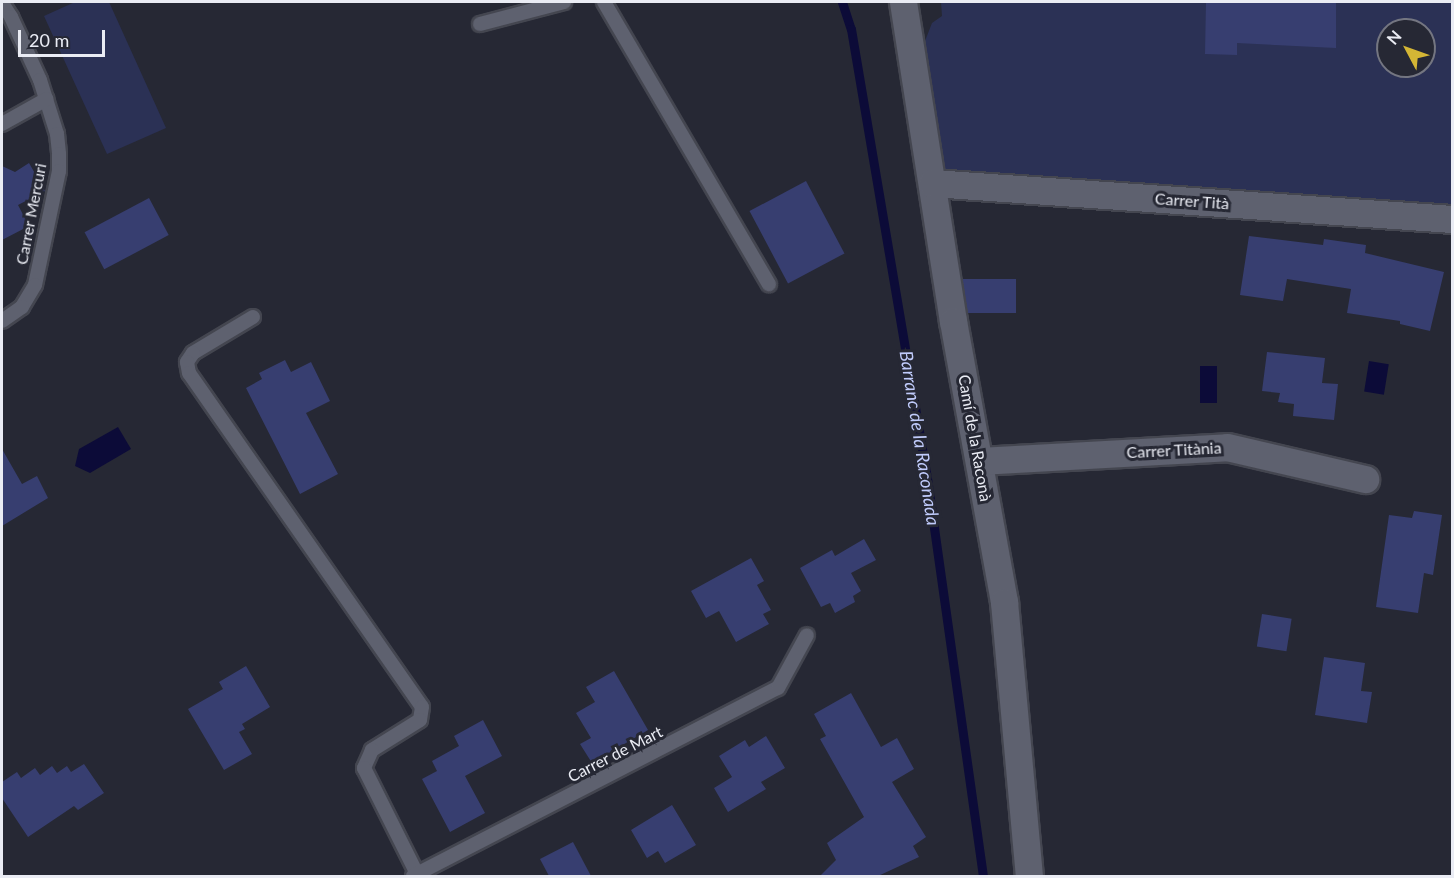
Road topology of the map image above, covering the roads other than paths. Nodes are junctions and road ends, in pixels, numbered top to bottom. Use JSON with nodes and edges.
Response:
{"nodes":[{"id":1,"x":564,"y":2,"type":"edge"},
{"id":2,"x":604,"y":2,"type":"edge"},
{"id":3,"x":903,"y":2,"type":"edge"},
{"id":4,"x":2,"y":3,"type":"edge"},
{"id":5,"x":480,"y":24,"type":"dead end"},
{"id":6,"x":47,"y":99,"type":"junction"},
{"id":7,"x":2,"y":124,"type":"edge"},
{"id":8,"x":932,"y":183,"type":"junction"},
{"id":9,"x":1452,"y":219,"type":"edge"},
{"id":10,"x":769,"y":284,"type":"dead end"},
{"id":11,"x":253,"y":317,"type":"dead end"},
{"id":12,"x":2,"y":321,"type":"edge"},
{"id":13,"x":979,"y":461,"type":"junction"},
{"id":14,"x":1365,"y":479,"type":"dead end"},
{"id":15,"x":807,"y":635,"type":"dead end"},
{"id":16,"x":415,"y":875,"type":"edge"},
{"id":17,"x":1029,"y":876,"type":"edge"}],
"edges":[{"from":1,"to":5,"type":"lane"},
{"from":2,"to":10,"type":"lane"},
{"from":3,"to":8,"type":"street","name":"Camí de la Raconà"},
{"from":4,"to":6,"type":"lane","name":"Carrer Mercuri"},
{"from":6,"to":7,"type":"lane"},
{"from":6,"to":12,"type":"lane","name":"Carrer Mercuri"},
{"from":8,"to":9,"type":"street","name":"Carrer Tità"},
{"from":8,"to":13,"type":"street","name":"Camí de la Raconà"},
{"from":11,"to":16,"type":"lane"},
{"from":13,"to":14,"type":"street","name":"Carrer Titània"},
{"from":13,"to":17,"type":"street","name":"Camí de la Raconà"},
{"from":15,"to":16,"type":"lane","name":"Carrer de Mart"}]}
